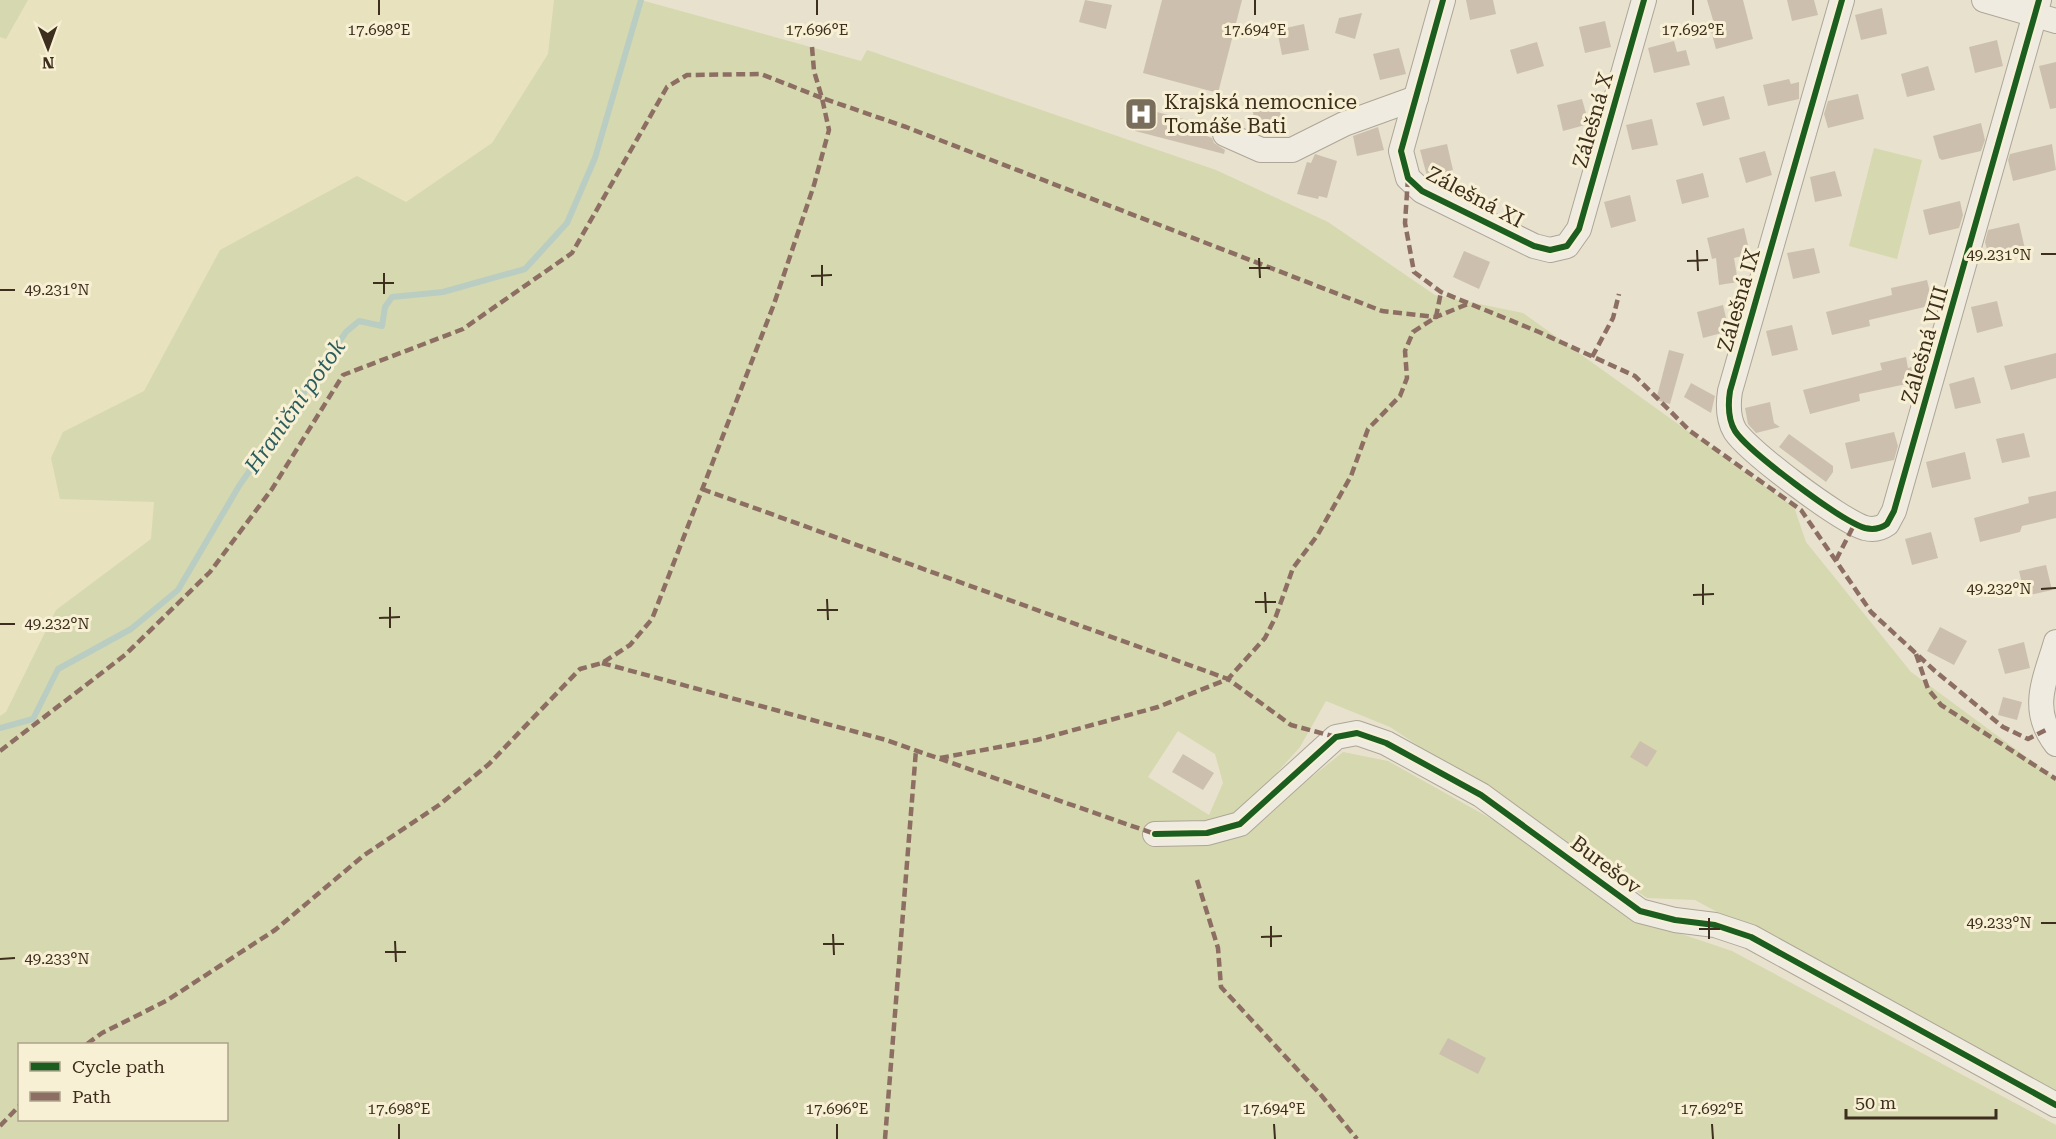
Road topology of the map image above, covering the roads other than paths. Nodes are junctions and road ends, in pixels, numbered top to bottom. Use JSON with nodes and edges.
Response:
{"nodes":[{"id":1,"x":1443,"y":0,"type":"edge"},
{"id":2,"x":1644,"y":0,"type":"edge"},
{"id":3,"x":1842,"y":0,"type":"edge"},
{"id":4,"x":1984,"y":0,"type":"edge"},
{"id":5,"x":2044,"y":12,"type":"edge"},
{"id":6,"x":1416,"y":98,"type":"junction"},
{"id":7,"x":1225,"y":134,"type":"dead end"},
{"id":8,"x":1567,"y":246,"type":"joint"},
{"id":9,"x":1887,"y":524,"type":"joint"},
{"id":10,"x":2056,"y":642,"type":"edge"},
{"id":11,"x":2056,"y":744,"type":"edge"},
{"id":12,"x":1155,"y":834,"type":"dead end"},
{"id":13,"x":2056,"y":1105,"type":"edge"}],
"edges":[{"from":1,"to":6,"type":"street","name":"Zálešná XI"},
{"from":2,"to":8,"type":"street","name":"Zálešná X"},
{"from":3,"to":9,"type":"street","name":"Zálešná IX"},
{"from":4,"to":5,"type":"street"},
{"from":5,"to":9,"type":"street","name":"Zálešná VIII"},
{"from":6,"to":7,"type":"street"},
{"from":6,"to":8,"type":"street","name":"Zálešná XI"},
{"from":10,"to":11,"type":"street"},
{"from":12,"to":13,"type":"street","name":"Burešov"}]}
